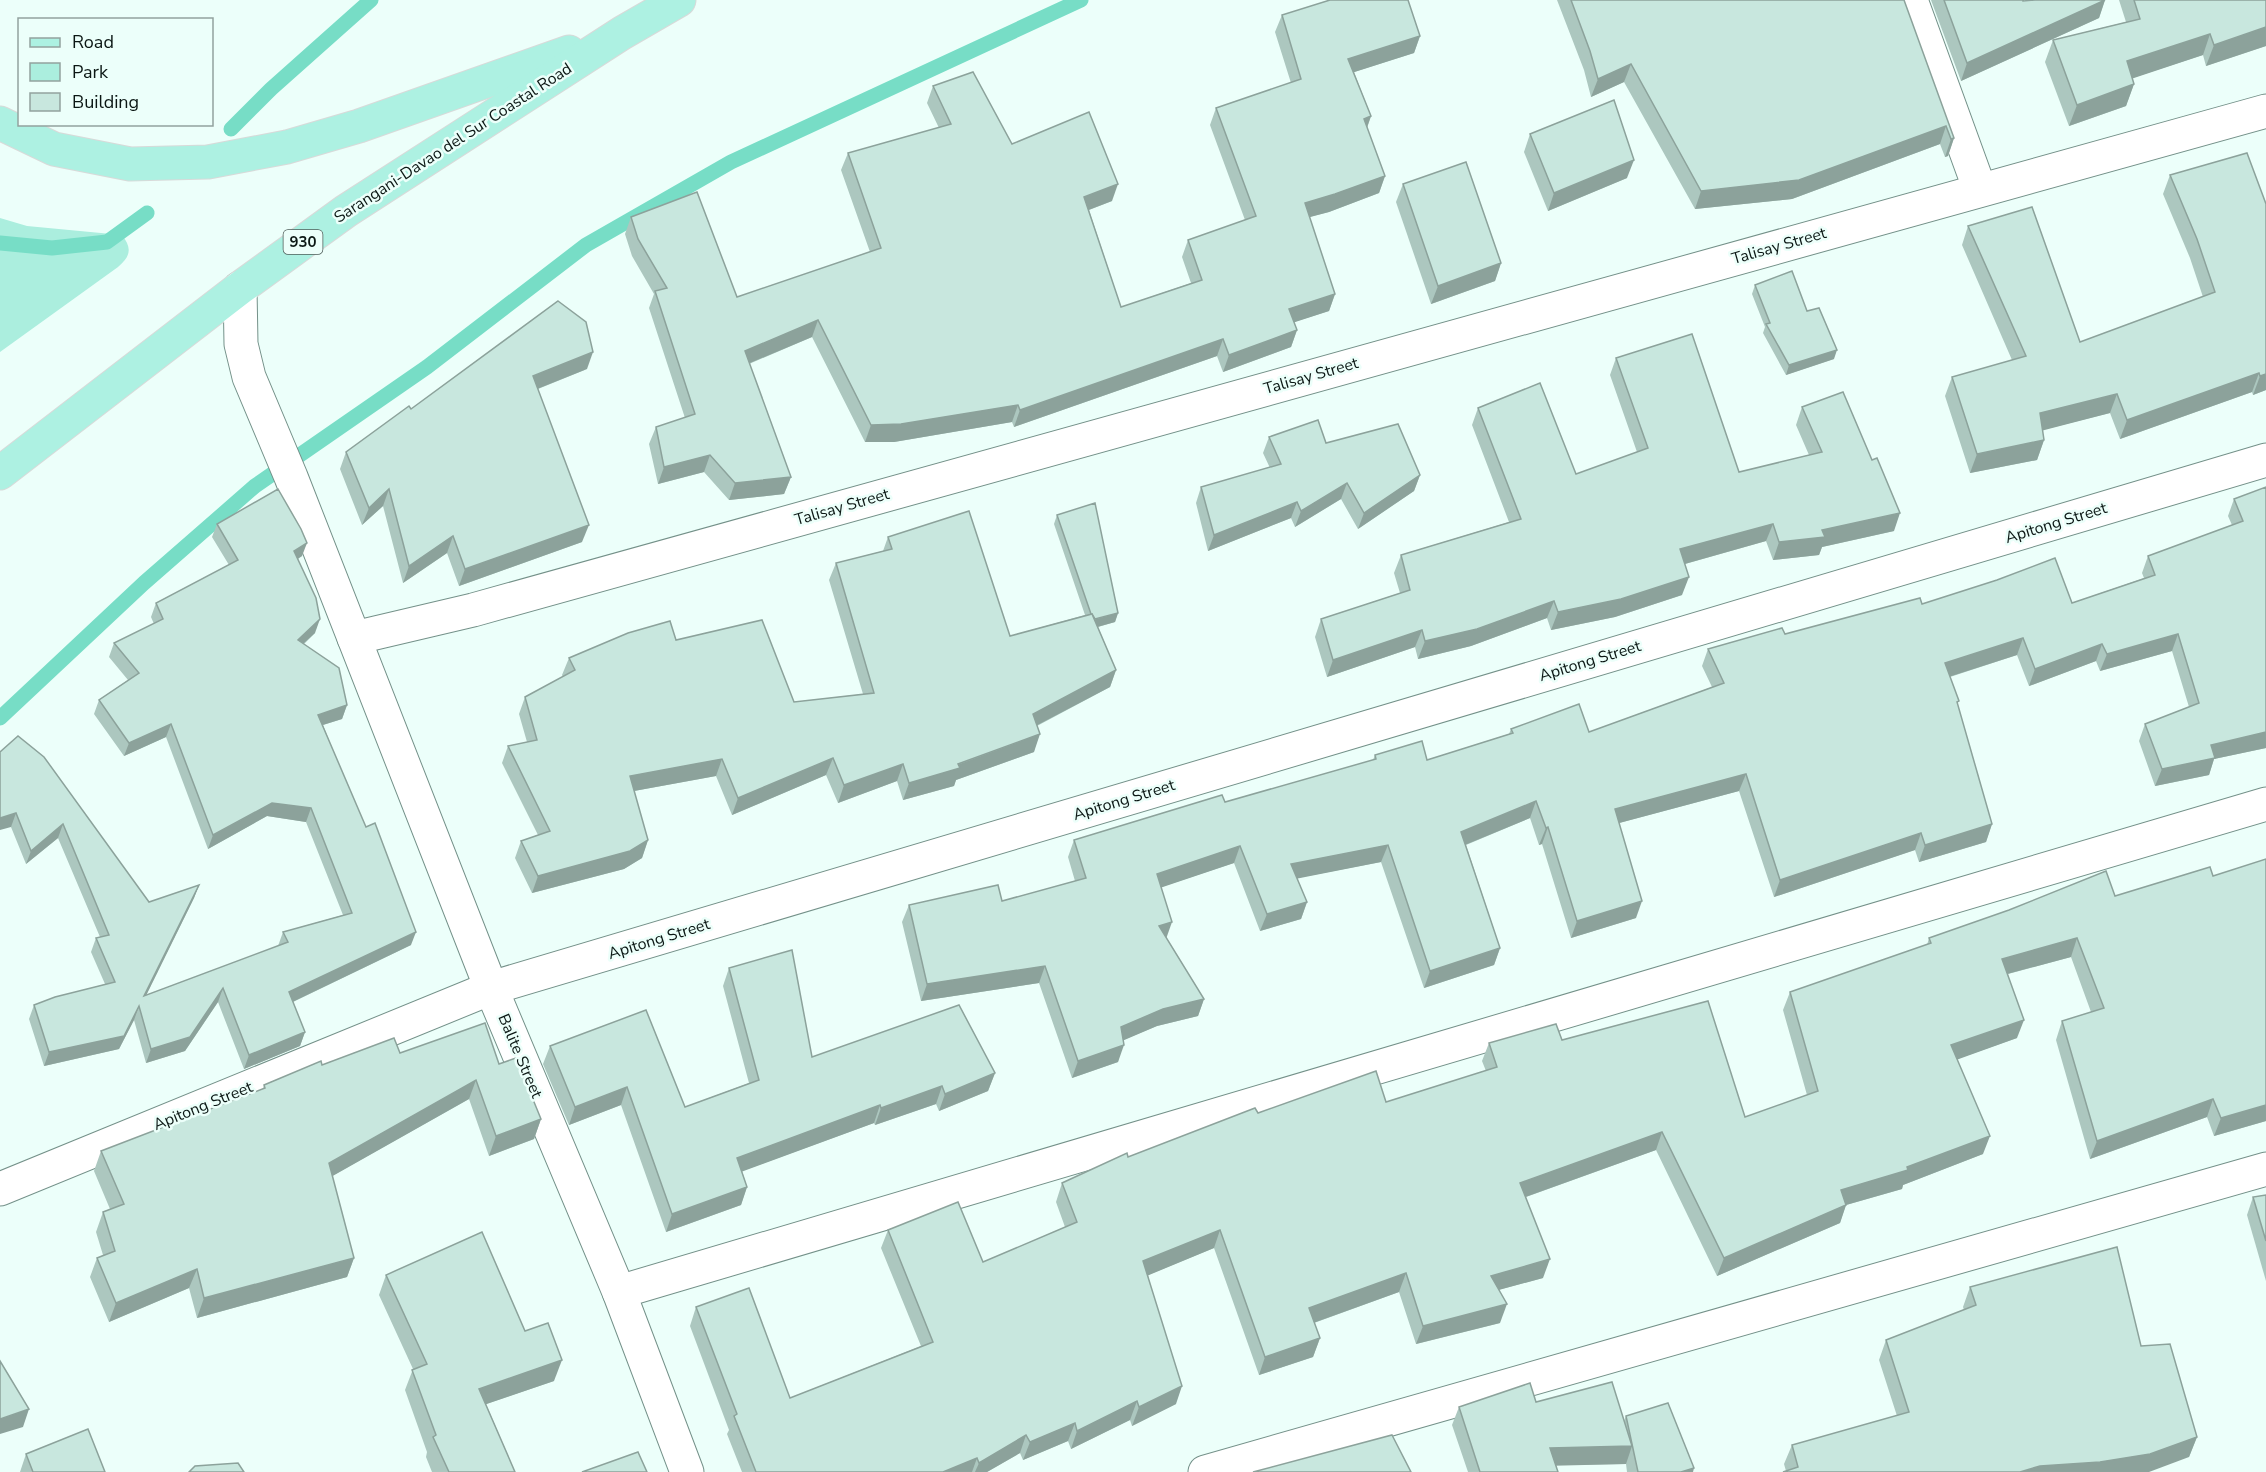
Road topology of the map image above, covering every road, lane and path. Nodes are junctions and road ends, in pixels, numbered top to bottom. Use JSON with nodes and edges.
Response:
{"nodes":[{"id":1,"x":679,"y":0,"type":"edge"},
{"id":2,"x":1911,"y":0,"type":"edge"},
{"id":3,"x":622,"y":33,"type":"junction"},
{"id":4,"x":2266,"y":111,"type":"edge"},
{"id":5,"x":0,"y":123,"type":"edge"},
{"id":6,"x":1980,"y":190,"type":"junction"},
{"id":7,"x":240,"y":288,"type":"junction"},
{"id":8,"x":2266,"y":460,"type":"edge"},
{"id":9,"x":0,"y":473,"type":"edge"},
{"id":10,"x":354,"y":638,"type":"junction"},
{"id":11,"x":2266,"y":804,"type":"edge"},
{"id":12,"x":491,"y":988,"type":"junction"},
{"id":13,"x":2266,"y":1169,"type":"edge"},
{"id":14,"x":0,"y":1189,"type":"edge"},
{"id":15,"x":620,"y":1292,"type":"junction"},
{"id":16,"x":687,"y":1472,"type":"edge"},
{"id":17,"x":1205,"y":1472,"type":"edge"}],
"edges":[{"from":1,"to":3,"type":"main road","name":"Sarangani-Davao del Sur Coastal Road","number":"930"},
{"from":2,"to":6,"type":"street"},
{"from":3,"to":5,"type":"main road","name":"Sarangani-Davao del Sur Coastal Road","number":"930"},
{"from":3,"to":7,"type":"main road","name":"Sarangani-Davao del Sur Coastal Road","number":"930"},
{"from":4,"to":6,"type":"street","name":"Talisay Street"},
{"from":6,"to":10,"type":"street","name":"Talisay Street"},
{"from":7,"to":9,"type":"main road","name":"Sarangani-Davao del Sur Coastal Road","number":"930"},
{"from":7,"to":10,"type":"street","name":"Balite Street"},
{"from":8,"to":12,"type":"street","name":"Apitong Street"},
{"from":10,"to":12,"type":"street","name":"Balite Street"},
{"from":11,"to":15,"type":"street"},
{"from":12,"to":14,"type":"street","name":"Apitong Street"},
{"from":12,"to":15,"type":"street","name":"Balite Street"},
{"from":13,"to":17,"type":"street"},
{"from":15,"to":16,"type":"street","name":"Balite Street"}]}
